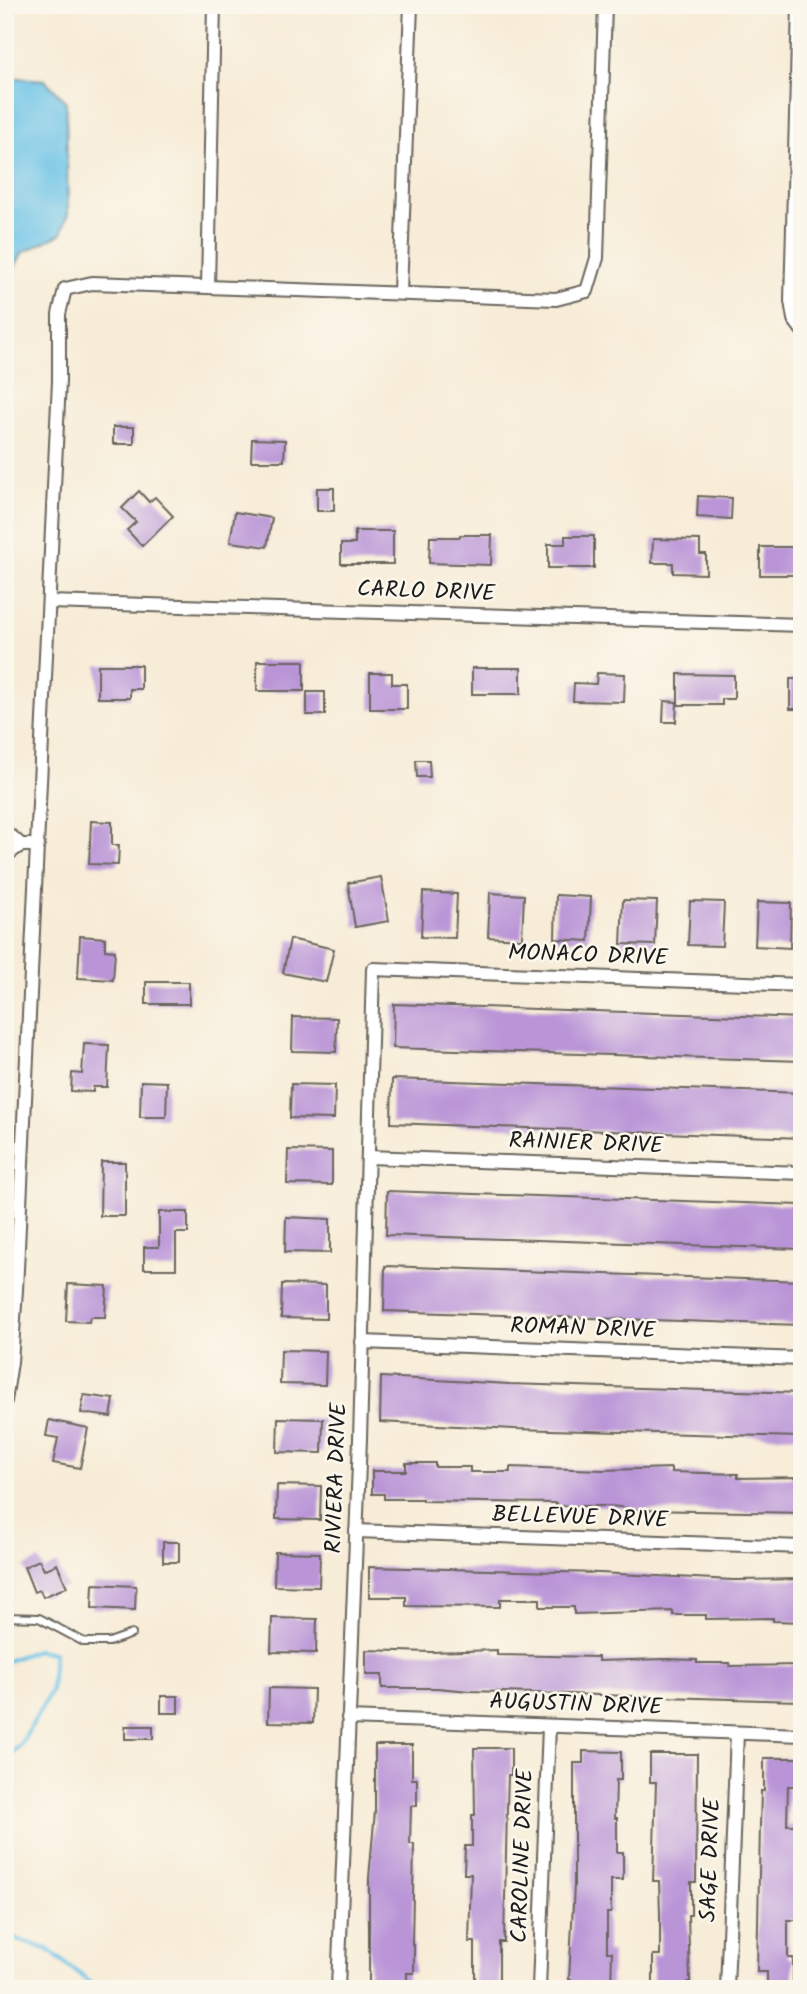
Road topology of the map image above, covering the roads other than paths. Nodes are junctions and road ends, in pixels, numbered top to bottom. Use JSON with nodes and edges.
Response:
{"nodes":[{"id":1,"x":214,"y":5,"type":"edge"},
{"id":2,"x":411,"y":5,"type":"edge"},
{"id":3,"x":605,"y":5,"type":"edge"},
{"id":4,"x":799,"y":5,"type":"edge"},
{"id":5,"x":798,"y":191,"type":"edge"},
{"id":6,"x":208,"y":286,"type":"junction"},
{"id":7,"x":400,"y":292,"type":"junction"},
{"id":8,"x":802,"y":330,"type":"edge"},
{"id":9,"x":49,"y":601,"type":"junction"},
{"id":10,"x":802,"y":625,"type":"edge"},
{"id":11,"x":5,"y":837,"type":"edge"},
{"id":12,"x":21,"y":845,"type":"junction"},
{"id":13,"x":38,"y":845,"type":"junction"},
{"id":14,"x":5,"y":851,"type":"edge"},
{"id":15,"x":373,"y":969,"type":"joint"},
{"id":16,"x":802,"y":985,"type":"edge"},
{"id":17,"x":368,"y":1157,"type":"junction"},
{"id":18,"x":802,"y":1173,"type":"edge"},
{"id":19,"x":362,"y":1342,"type":"junction"},
{"id":20,"x":802,"y":1359,"type":"edge"},
{"id":21,"x":5,"y":1401,"type":"edge"},
{"id":22,"x":356,"y":1531,"type":"junction"},
{"id":23,"x":802,"y":1547,"type":"edge"},
{"id":24,"x":5,"y":1617,"type":"edge"},
{"id":25,"x":132,"y":1634,"type":"dead end"},
{"id":26,"x":348,"y":1718,"type":"junction"},
{"id":27,"x":549,"y":1726,"type":"junction"},
{"id":28,"x":737,"y":1732,"type":"junction"},
{"id":29,"x":802,"y":1735,"type":"edge"},
{"id":30,"x":338,"y":1989,"type":"edge"},
{"id":31,"x":539,"y":1989,"type":"edge"},
{"id":32,"x":727,"y":1989,"type":"edge"}],
"edges":[{"from":1,"to":6,"type":"street"},
{"from":2,"to":7,"type":"street"},
{"from":3,"to":7,"type":"street"},
{"from":4,"to":5,"type":"street"},
{"from":5,"to":8,"type":"street"},
{"from":6,"to":7,"type":"street"},
{"from":6,"to":9,"type":"street"},
{"from":9,"to":10,"type":"street","name":"CARLO DRIVE"},
{"from":9,"to":13,"type":"street"},
{"from":11,"to":12,"type":"street"},
{"from":12,"to":13,"type":"street"},
{"from":12,"to":14,"type":"street"},
{"from":13,"to":21,"type":"street"},
{"from":15,"to":16,"type":"street","name":"MONACO DRIVE"},
{"from":15,"to":17,"type":"street","name":"RIVIERA DRIVE"},
{"from":17,"to":18,"type":"street","name":"RAINIER DRIVE"},
{"from":17,"to":19,"type":"street","name":"RIVIERA DRIVE"},
{"from":19,"to":20,"type":"street","name":"ROMAN DRIVE"},
{"from":19,"to":22,"type":"street","name":"RIVIERA DRIVE"},
{"from":22,"to":23,"type":"street","name":"BELLEVUE DRIVE"},
{"from":22,"to":26,"type":"street","name":"RIVIERA DRIVE"},
{"from":24,"to":25,"type":"lane"},
{"from":26,"to":27,"type":"street","name":"AUGUSTIN DRIVE"},
{"from":26,"to":30,"type":"street","name":"RIVIERA DRIVE"},
{"from":27,"to":28,"type":"street","name":"AUGUSTIN DRIVE"},
{"from":27,"to":31,"type":"street","name":"CAROLINE DRIVE"},
{"from":28,"to":29,"type":"street","name":"AUGUSTIN DRIVE"},
{"from":28,"to":32,"type":"street","name":"SAGE DRIVE"}]}
